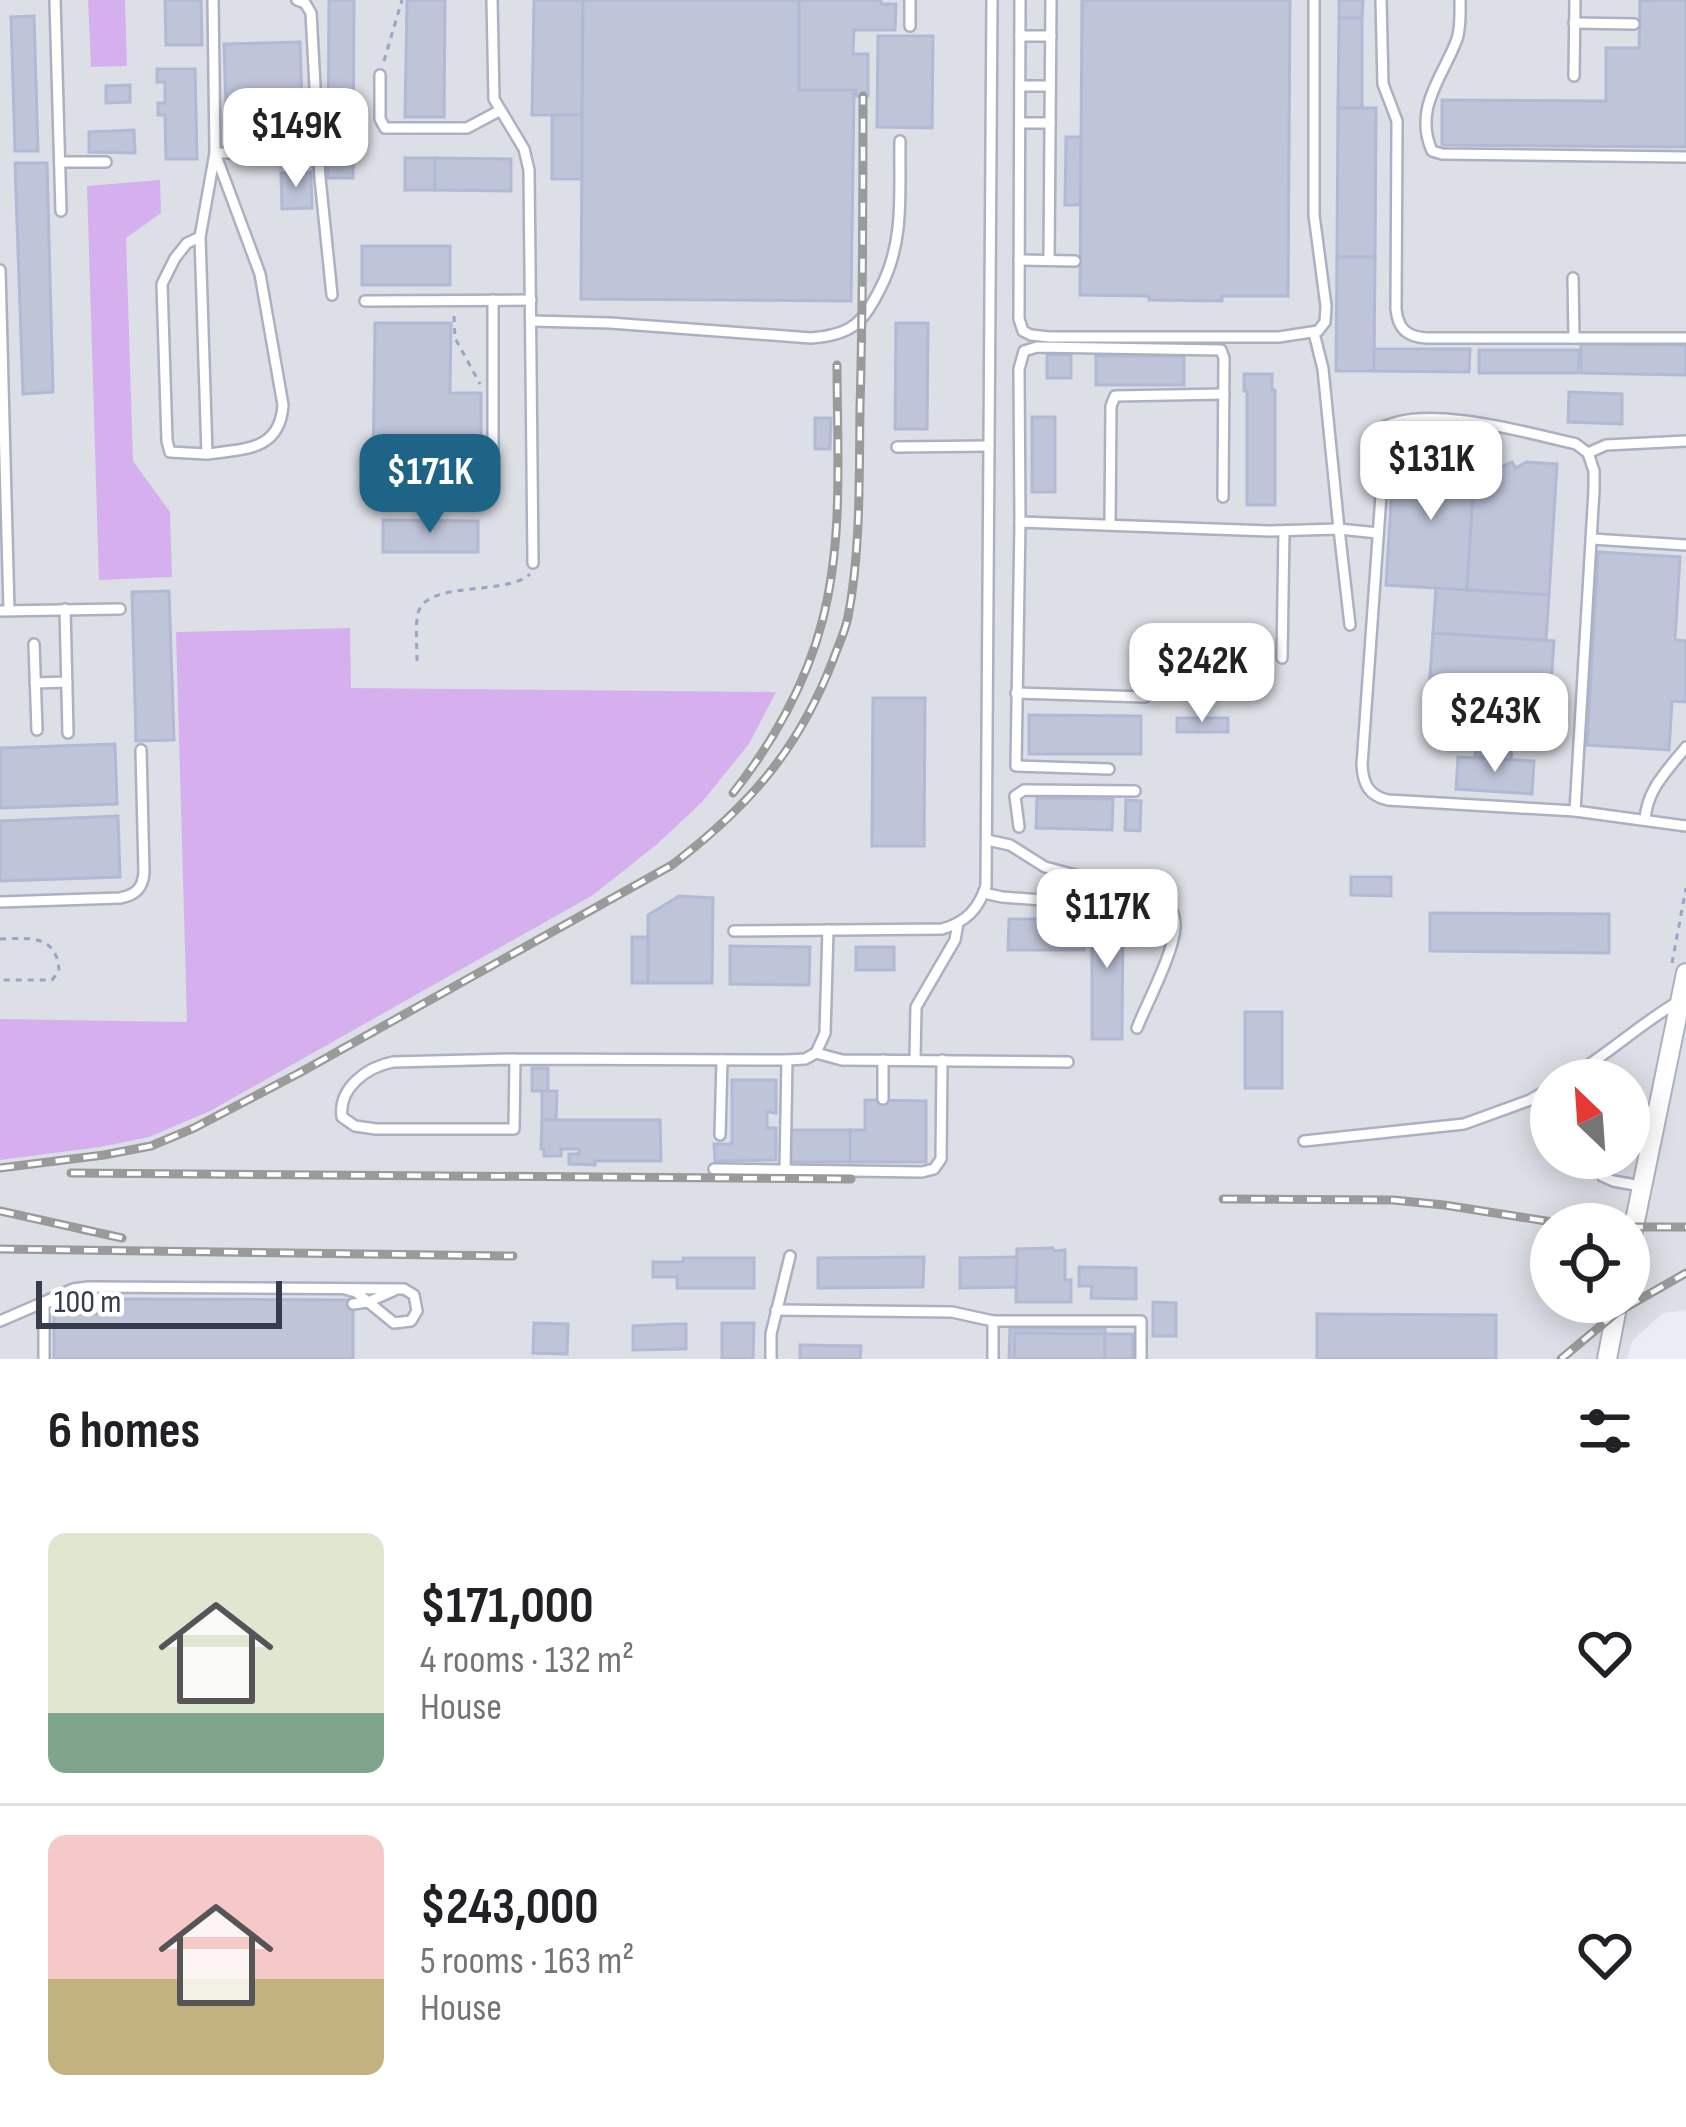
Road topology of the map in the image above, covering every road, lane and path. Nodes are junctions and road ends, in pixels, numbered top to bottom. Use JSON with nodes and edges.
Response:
{"nodes":[{"id":1,"x":55,"y":0,"type":"edge"},
{"id":2,"x":214,"y":0,"type":"edge"},
{"id":3,"x":228,"y":0,"type":"edge"},
{"id":4,"x":297,"y":0,"type":"edge"},
{"id":5,"x":402,"y":0,"type":"edge"},
{"id":6,"x":493,"y":0,"type":"edge"},
{"id":7,"x":910,"y":0,"type":"edge"},
{"id":8,"x":992,"y":0,"type":"edge"},
{"id":9,"x":1020,"y":0,"type":"edge"},
{"id":10,"x":1051,"y":0,"type":"edge"},
{"id":11,"x":1314,"y":0,"type":"edge"},
{"id":12,"x":1382,"y":0,"type":"edge"},
{"id":13,"x":1460,"y":0,"type":"edge"},
{"id":14,"x":1575,"y":0,"type":"edge"},
{"id":15,"x":1574,"y":23,"type":"junction"},
{"id":16,"x":1634,"y":24,"type":"dead end"},
{"id":17,"x":910,"y":26,"type":"dead end"},
{"id":18,"x":1020,"y":36,"type":"junction"},
{"id":19,"x":1051,"y":36,"type":"junction"},
{"id":20,"x":380,"y":75,"type":"joint"},
{"id":21,"x":1574,"y":76,"type":"dead end"},
{"id":22,"x":1020,"y":86,"type":"junction"},
{"id":23,"x":1050,"y":86,"type":"junction"},
{"id":24,"x":499,"y":111,"type":"junction"},
{"id":25,"x":1019,"y":123,"type":"junction"},
{"id":26,"x":1050,"y":123,"type":"junction"},
{"id":27,"x":900,"y":141,"type":"dead end"},
{"id":28,"x":215,"y":153,"type":"junction"},
{"id":29,"x":318,"y":153,"type":"junction"},
{"id":30,"x":1686,"y":157,"type":"edge"},
{"id":31,"x":60,"y":162,"type":"junction"},
{"id":32,"x":106,"y":162,"type":"dead end"},
{"id":33,"x":62,"y":211,"type":"dead end"},
{"id":34,"x":200,"y":237,"type":"junction"},
{"id":35,"x":1018,"y":260,"type":"junction"},
{"id":36,"x":1049,"y":260,"type":"junction"},
{"id":37,"x":1075,"y":261,"type":"dead end"},
{"id":38,"x":0,"y":270,"type":"edge"},
{"id":39,"x":1573,"y":278,"type":"dead end"},
{"id":40,"x":332,"y":295,"type":"dead end"},
{"id":41,"x":493,"y":300,"type":"junction"},
{"id":42,"x":531,"y":300,"type":"junction"},
{"id":43,"x":365,"y":301,"type":"dead end"},
{"id":44,"x":454,"y":301,"type":"junction"},
{"id":45,"x":531,"y":321,"type":"junction"},
{"id":46,"x":1314,"y":333,"type":"junction"},
{"id":47,"x":1574,"y":338,"type":"junction"},
{"id":48,"x":1686,"y":338,"type":"edge"},
{"id":49,"x":2,"y":351,"type":"edge"},
{"id":50,"x":1224,"y":394,"type":"junction"},
{"id":51,"x":493,"y":396,"type":"junction"},
{"id":52,"x":1686,"y":441,"type":"edge"},
{"id":53,"x":897,"y":446,"type":"dead end"},
{"id":54,"x":989,"y":446,"type":"junction"},
{"id":55,"x":1588,"y":453,"type":"junction"},
{"id":56,"x":207,"y":454,"type":"junction"},
{"id":57,"x":493,"y":469,"type":"dead end"},
{"id":58,"x":1223,"y":497,"type":"dead end"},
{"id":59,"x":3,"y":509,"type":"edge"},
{"id":60,"x":1020,"y":522,"type":"junction"},
{"id":61,"x":1110,"y":524,"type":"junction"},
{"id":62,"x":1340,"y":529,"type":"junction"},
{"id":63,"x":1284,"y":531,"type":"junction"},
{"id":64,"x":1378,"y":533,"type":"junction"},
{"id":65,"x":1592,"y":539,"type":"junction"},
{"id":66,"x":1686,"y":544,"type":"edge"},
{"id":67,"x":533,"y":563,"type":"joint"},
{"id":68,"x":65,"y":609,"type":"junction"},
{"id":69,"x":120,"y":609,"type":"dead end"},
{"id":70,"x":4,"y":611,"type":"edge"},
{"id":71,"x":1350,"y":625,"type":"dead end"},
{"id":72,"x":34,"y":644,"type":"dead end"},
{"id":73,"x":1282,"y":658,"type":"dead end"},
{"id":74,"x":417,"y":661,"type":"dead end"},
{"id":75,"x":67,"y":682,"type":"junction"},
{"id":76,"x":35,"y":683,"type":"junction"},
{"id":77,"x":1016,"y":693,"type":"junction"},
{"id":78,"x":1145,"y":697,"type":"dead end"},
{"id":79,"x":37,"y":730,"type":"dead end"},
{"id":80,"x":68,"y":733,"type":"dead end"},
{"id":81,"x":1686,"y":747,"type":"edge"},
{"id":82,"x":141,"y":750,"type":"dead end"},
{"id":83,"x":1109,"y":770,"type":"dead end"},
{"id":84,"x":1136,"y":791,"type":"dead end"},
{"id":85,"x":988,"y":796,"type":"junction"},
{"id":86,"x":1015,"y":796,"type":"junction"},
{"id":87,"x":1574,"y":811,"type":"junction"},
{"id":88,"x":1645,"y":820,"type":"junction"},
{"id":89,"x":1019,"y":826,"type":"dead end"},
{"id":90,"x":1686,"y":826,"type":"edge"},
{"id":91,"x":987,"y":840,"type":"junction"},
{"id":92,"x":984,"y":893,"type":"junction"},
{"id":93,"x":0,"y":902,"type":"edge"},
{"id":94,"x":1080,"y":903,"type":"dead end"},
{"id":95,"x":958,"y":923,"type":"junction"},
{"id":96,"x":829,"y":930,"type":"junction"},
{"id":97,"x":734,"y":931,"type":"dead end"},
{"id":98,"x":0,"y":938,"type":"edge"},
{"id":99,"x":1686,"y":973,"type":"edge"},
{"id":100,"x":0,"y":980,"type":"edge"},
{"id":101,"x":1681,"y":1000,"type":"junction"},
{"id":102,"x":1137,"y":1028,"type":"dead end"},
{"id":103,"x":816,"y":1053,"type":"junction"},
{"id":104,"x":515,"y":1059,"type":"junction"},
{"id":105,"x":1600,"y":1059,"type":"edge"},
{"id":106,"x":722,"y":1060,"type":"junction"},
{"id":107,"x":787,"y":1060,"type":"junction"},
{"id":108,"x":883,"y":1060,"type":"junction"},
{"id":109,"x":915,"y":1060,"type":"junction"},
{"id":110,"x":942,"y":1060,"type":"junction"},
{"id":111,"x":1068,"y":1062,"type":"dead end"},
{"id":112,"x":883,"y":1099,"type":"dead end"},
{"id":113,"x":1530,"y":1100,"type":"edge"},
{"id":114,"x":1660,"y":1107,"type":"junction"},
{"id":115,"x":1650,"y":1113,"type":"edge"},
{"id":116,"x":720,"y":1135,"type":"dead end"},
{"id":117,"x":1304,"y":1141,"type":"dead end"},
{"id":118,"x":714,"y":1169,"type":"dead end"},
{"id":119,"x":784,"y":1170,"type":"junction"},
{"id":120,"x":1607,"y":1179,"type":"edge"},
{"id":121,"x":1642,"y":1186,"type":"junction"},
{"id":122,"x":1639,"y":1203,"type":"edge"},
{"id":123,"x":790,"y":1256,"type":"dead end"},
{"id":124,"x":344,"y":1289,"type":"junction"},
{"id":125,"x":395,"y":1290,"type":"junction"},
{"id":126,"x":44,"y":1302,"type":"junction"},
{"id":127,"x":113,"y":1302,"type":"dead end"},
{"id":128,"x":368,"y":1302,"type":"junction"},
{"id":129,"x":353,"y":1304,"type":"dead end"},
{"id":130,"x":776,"y":1310,"type":"junction"},
{"id":131,"x":389,"y":1320,"type":"junction"},
{"id":132,"x":0,"y":1321,"type":"edge"},
{"id":133,"x":993,"y":1321,"type":"junction"},
{"id":134,"x":1614,"y":1323,"type":"edge"},
{"id":135,"x":44,"y":1359,"type":"edge"},
{"id":136,"x":771,"y":1359,"type":"edge"},
{"id":137,"x":993,"y":1359,"type":"edge"},
{"id":138,"x":1141,"y":1359,"type":"edge"},
{"id":139,"x":1607,"y":1359,"type":"edge"}],
"edges":[{"from":1,"to":31,"type":"lane"},
{"from":2,"to":3,"type":"lane"},
{"from":2,"to":28,"type":"lane"},
{"from":4,"to":29,"type":"lane"},
{"from":5,"to":20,"type":"path"},
{"from":6,"to":24,"type":"lane"},
{"from":7,"to":17,"type":"lane"},
{"from":8,"to":54,"type":"lane"},
{"from":9,"to":18,"type":"lane"},
{"from":10,"to":19,"type":"lane"},
{"from":11,"to":46,"type":"lane"},
{"from":12,"to":47,"type":"lane"},
{"from":13,"to":30,"type":"lane"},
{"from":14,"to":15,"type":"lane"},
{"from":15,"to":16,"type":"lane"},
{"from":15,"to":21,"type":"lane"},
{"from":18,"to":19,"type":"lane"},
{"from":18,"to":22,"type":"lane"},
{"from":19,"to":23,"type":"lane"},
{"from":20,"to":24,"type":"lane"},
{"from":22,"to":23,"type":"lane"},
{"from":22,"to":25,"type":"lane"},
{"from":23,"to":26,"type":"lane"},
{"from":24,"to":42,"type":"lane"},
{"from":25,"to":26,"type":"lane"},
{"from":25,"to":35,"type":"lane"},
{"from":26,"to":36,"type":"lane"},
{"from":27,"to":45,"type":"lane"},
{"from":28,"to":29,"type":"lane"},
{"from":28,"to":34,"type":"lane"},
{"from":28,"to":56,"type":"lane"},
{"from":29,"to":40,"type":"lane"},
{"from":31,"to":32,"type":"lane"},
{"from":31,"to":33,"type":"lane"},
{"from":34,"to":56,"type":"lane"},
{"from":34,"to":56,"type":"lane"},
{"from":35,"to":36,"type":"lane"},
{"from":35,"to":46,"type":"lane"},
{"from":36,"to":37,"type":"lane"},
{"from":38,"to":49,"type":"lane"},
{"from":39,"to":47,"type":"lane"},
{"from":41,"to":42,"type":"lane"},
{"from":41,"to":44,"type":"lane"},
{"from":41,"to":51,"type":"lane"},
{"from":42,"to":45,"type":"lane"},
{"from":43,"to":44,"type":"lane"},
{"from":44,"to":51,"type":"path"},
{"from":45,"to":67,"type":"lane"},
{"from":46,"to":62,"type":"lane"},
{"from":47,"to":48,"type":"lane"},
{"from":49,"to":59,"type":"lane"},
{"from":50,"to":58,"type":"lane"},
{"from":50,"to":60,"type":"lane"},
{"from":50,"to":61,"type":"lane"},
{"from":51,"to":57,"type":"lane"},
{"from":52,"to":55,"type":"lane"},
{"from":53,"to":54,"type":"lane"},
{"from":54,"to":85,"type":"lane"},
{"from":55,"to":64,"type":"lane"},
{"from":55,"to":65,"type":"lane"},
{"from":59,"to":70,"type":"lane"},
{"from":60,"to":61,"type":"lane"},
{"from":60,"to":77,"type":"lane"},
{"from":61,"to":63,"type":"lane"},
{"from":62,"to":63,"type":"lane"},
{"from":62,"to":64,"type":"lane"},
{"from":62,"to":71,"type":"lane"},
{"from":63,"to":73,"type":"lane"},
{"from":64,"to":87,"type":"lane"},
{"from":65,"to":66,"type":"lane"},
{"from":65,"to":87,"type":"lane"},
{"from":67,"to":74,"type":"path"},
{"from":68,"to":69,"type":"lane"},
{"from":68,"to":70,"type":"lane"},
{"from":68,"to":75,"type":"lane"},
{"from":72,"to":76,"type":"lane"},
{"from":75,"to":76,"type":"lane"},
{"from":75,"to":80,"type":"lane"},
{"from":76,"to":79,"type":"lane"},
{"from":77,"to":78,"type":"lane"},
{"from":77,"to":83,"type":"lane"},
{"from":81,"to":88,"type":"lane"},
{"from":82,"to":93,"type":"lane"},
{"from":84,"to":86,"type":"lane"},
{"from":85,"to":86,"type":"lane"},
{"from":85,"to":91,"type":"lane"},
{"from":86,"to":89,"type":"lane"},
{"from":87,"to":88,"type":"lane"},
{"from":88,"to":90,"type":"lane"},
{"from":91,"to":92,"type":"lane"},
{"from":91,"to":102,"type":"lane"},
{"from":92,"to":94,"type":"lane"},
{"from":92,"to":95,"type":"lane"},
{"from":95,"to":96,"type":"lane"},
{"from":95,"to":109,"type":"lane"},
{"from":96,"to":97,"type":"lane"},
{"from":96,"to":103,"type":"lane"},
{"from":98,"to":100,"type":"path"},
{"from":99,"to":101,"type":"street"},
{"from":101,"to":105,"type":"lane"},
{"from":101,"to":114,"type":"street"},
{"from":103,"to":107,"type":"lane"},
{"from":103,"to":108,"type":"lane"},
{"from":104,"to":104,"type":"lane"},
{"from":104,"to":106,"type":"lane"},
{"from":106,"to":107,"type":"lane"},
{"from":106,"to":116,"type":"lane"},
{"from":107,"to":119,"type":"lane"},
{"from":108,"to":109,"type":"lane"},
{"from":108,"to":112,"type":"lane"},
{"from":109,"to":110,"type":"lane"},
{"from":110,"to":111,"type":"lane"},
{"from":110,"to":119,"type":"lane"},
{"from":113,"to":117,"type":"lane"},
{"from":114,"to":115,"type":"lane"},
{"from":114,"to":121,"type":"street"},
{"from":118,"to":119,"type":"lane"},
{"from":120,"to":121,"type":"lane"},
{"from":121,"to":122,"type":"street"},
{"from":123,"to":130,"type":"lane"},
{"from":124,"to":125,"type":"lane"},
{"from":124,"to":126,"type":"lane"},
{"from":124,"to":128,"type":"lane"},
{"from":125,"to":128,"type":"lane"},
{"from":125,"to":131,"type":"lane"},
{"from":125,"to":131,"type":"lane"},
{"from":126,"to":127,"type":"lane"},
{"from":126,"to":132,"type":"lane"},
{"from":126,"to":135,"type":"lane"},
{"from":128,"to":129,"type":"lane"},
{"from":128,"to":131,"type":"lane"},
{"from":130,"to":133,"type":"lane"},
{"from":130,"to":136,"type":"lane"},
{"from":133,"to":137,"type":"lane"},
{"from":133,"to":138,"type":"lane"},
{"from":134,"to":139,"type":"street"}]}
